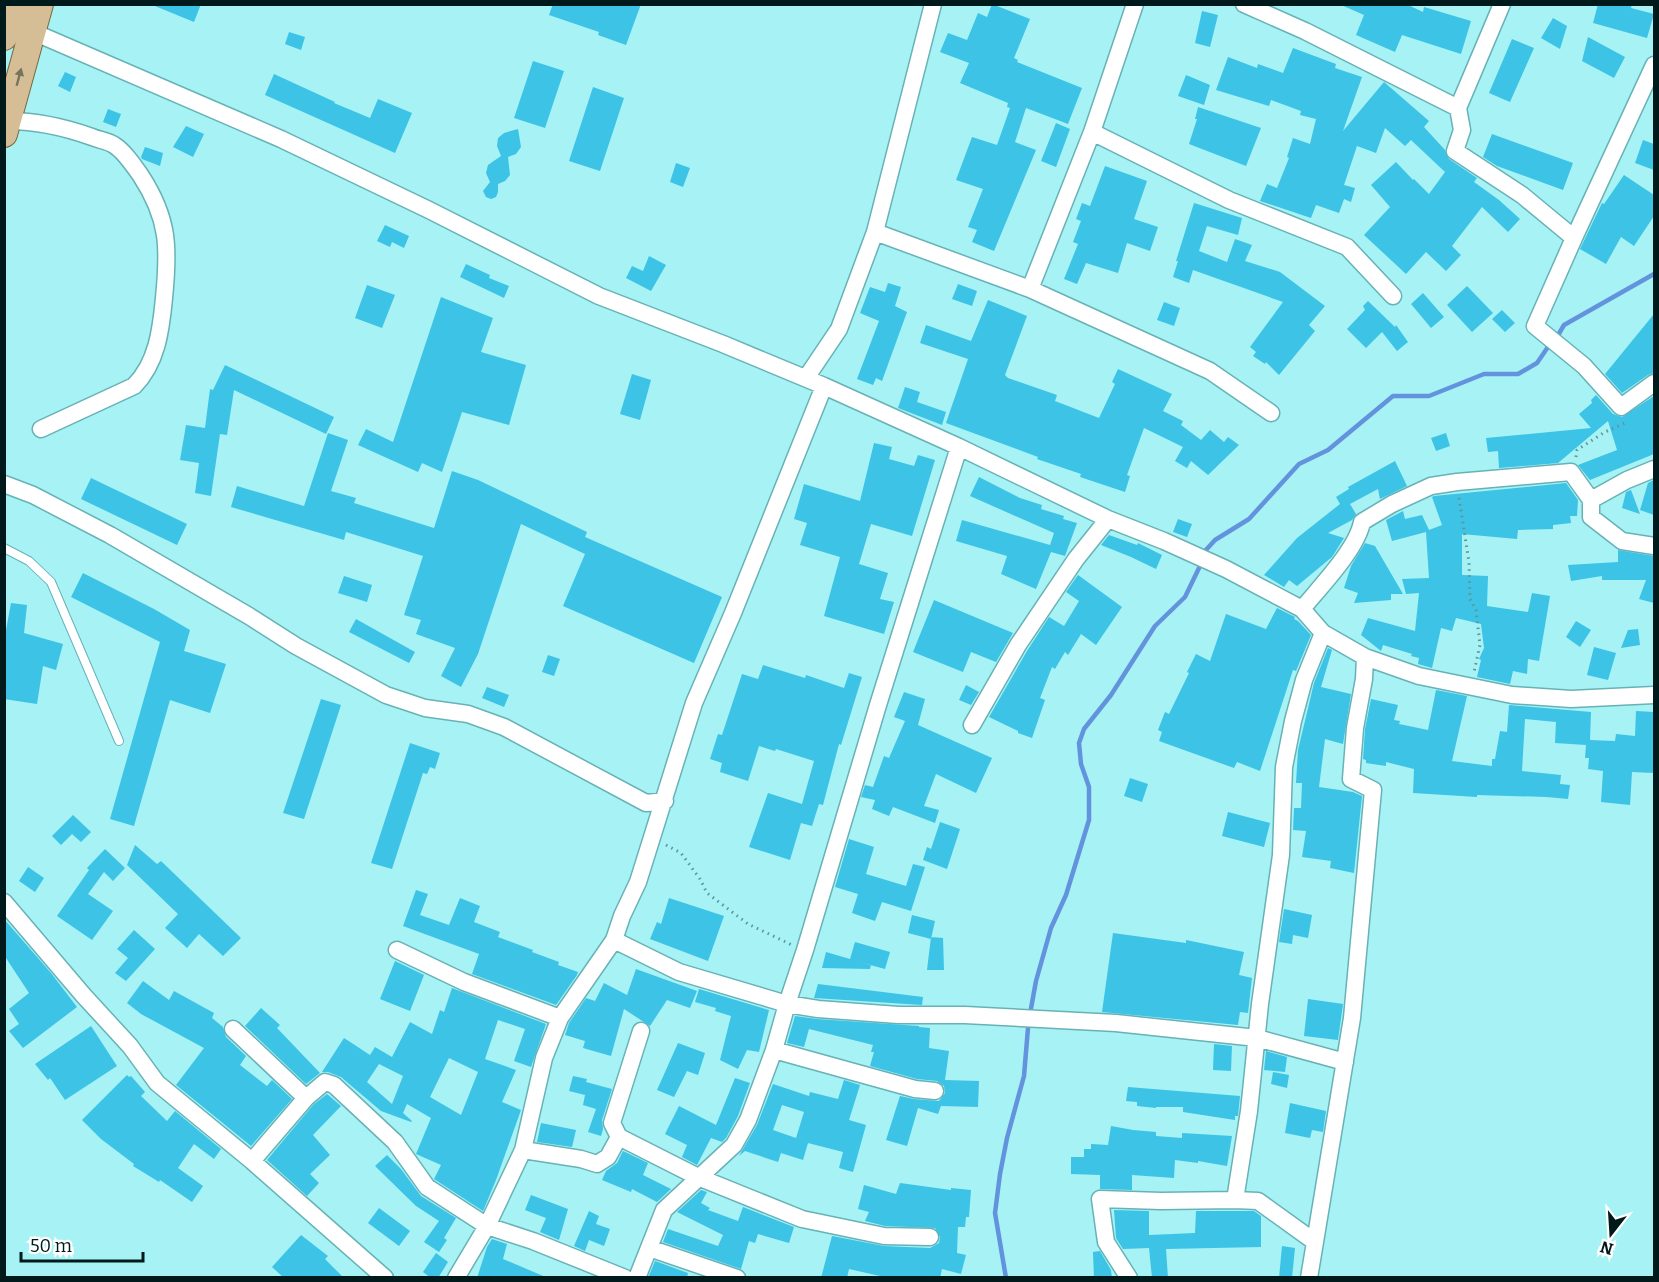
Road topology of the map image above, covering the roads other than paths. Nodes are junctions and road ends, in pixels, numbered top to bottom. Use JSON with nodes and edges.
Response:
{"nodes":[{"id":1,"x":40,"y":4,"type":"edge"},
{"id":2,"x":933,"y":4,"type":"edge"},
{"id":3,"x":1135,"y":4,"type":"edge"},
{"id":4,"x":1244,"y":4,"type":"edge"},
{"id":5,"x":1502,"y":4,"type":"edge"},
{"id":6,"x":13,"y":21,"type":"edge"},
{"id":7,"x":1654,"y":65,"type":"edge"},
{"id":8,"x":1458,"y":108,"type":"junction"},
{"id":9,"x":6,"y":128,"type":"edge"},
{"id":10,"x":1092,"y":132,"type":"junction"},
{"id":11,"x":875,"y":232,"type":"junction"},
{"id":12,"x":1574,"y":238,"type":"junction"},
{"id":13,"x":1030,"y":289,"type":"junction"},
{"id":14,"x":1393,"y":296,"type":"dead end"},
{"id":15,"x":806,"y":378,"type":"junction"},
{"id":16,"x":1654,"y":383,"type":"edge"},
{"id":17,"x":824,"y":386,"type":"junction"},
{"id":18,"x":1271,"y":413,"type":"dead end"},
{"id":19,"x":41,"y":429,"type":"dead end"},
{"id":20,"x":959,"y":447,"type":"junction"},
{"id":21,"x":1654,"y":469,"type":"edge"},
{"id":22,"x":4,"y":484,"type":"edge"},
{"id":23,"x":1591,"y":500,"type":"junction"},
{"id":24,"x":1108,"y":519,"type":"junction"},
{"id":25,"x":1654,"y":546,"type":"edge"},
{"id":26,"x":4,"y":548,"type":"edge"},
{"id":27,"x":1302,"y":609,"type":"junction"},
{"id":28,"x":1323,"y":633,"type":"junction"},
{"id":29,"x":1365,"y":657,"type":"junction"},
{"id":30,"x":1654,"y":695,"type":"edge"},
{"id":31,"x":972,"y":725,"type":"dead end"},
{"id":32,"x":119,"y":741,"type":"dead end"},
{"id":33,"x":665,"y":801,"type":"junction"},
{"id":34,"x":646,"y":803,"type":"junction"},
{"id":35,"x":652,"y":836,"type":"junction"},
{"id":36,"x":4,"y":902,"type":"edge"},
{"id":37,"x":614,"y":940,"type":"junction"},
{"id":38,"x":398,"y":950,"type":"dead end"},
{"id":39,"x":787,"y":1004,"type":"junction"},
{"id":40,"x":560,"y":1018,"type":"junction"},
{"id":41,"x":233,"y":1029,"type":"dead end"},
{"id":42,"x":641,"y":1031,"type":"dead end"},
{"id":43,"x":1257,"y":1038,"type":"junction"},
{"id":44,"x":774,"y":1050,"type":"junction"},
{"id":45,"x":1345,"y":1062,"type":"junction"},
{"id":46,"x":934,"y":1090,"type":"dead end"},
{"id":47,"x":306,"y":1098,"type":"junction"},
{"id":48,"x":619,"y":1137,"type":"junction"},
{"id":49,"x":523,"y":1150,"type":"junction"},
{"id":50,"x":252,"y":1161,"type":"junction"},
{"id":51,"x":698,"y":1177,"type":"junction"},
{"id":52,"x":1235,"y":1200,"type":"junction"},
{"id":53,"x":487,"y":1226,"type":"junction"},
{"id":54,"x":930,"y":1237,"type":"dead end"},
{"id":55,"x":1315,"y":1242,"type":"junction"},
{"id":56,"x":649,"y":1248,"type":"junction"},
{"id":57,"x":385,"y":1278,"type":"edge"},
{"id":58,"x":456,"y":1278,"type":"edge"},
{"id":59,"x":625,"y":1278,"type":"edge"},
{"id":60,"x":637,"y":1278,"type":"edge"},
{"id":61,"x":737,"y":1278,"type":"edge"},
{"id":62,"x":1129,"y":1278,"type":"edge"},
{"id":63,"x":1308,"y":1278,"type":"edge"}],
"edges":[{"from":1,"to":6,"type":"main road"},
{"from":2,"to":11,"type":"street"},
{"from":3,"to":10,"type":"street"},
{"from":4,"to":8,"type":"street"},
{"from":5,"to":8,"type":"street"},
{"from":9,"to":6,"type":"main road","one_way":true},
{"from":6,"to":15,"type":"street"},
{"from":7,"to":12,"type":"street"},
{"from":8,"to":12,"type":"street"},
{"from":9,"to":19,"type":"street"},
{"from":10,"to":13,"type":"street"},
{"from":10,"to":14,"type":"street"},
{"from":11,"to":13,"type":"street"},
{"from":11,"to":15,"type":"street"},
{"from":12,"to":16,"type":"street"},
{"from":13,"to":18,"type":"street"},
{"from":15,"to":17,"type":"street"},
{"from":17,"to":20,"type":"street"},
{"from":17,"to":33,"type":"street"},
{"from":20,"to":24,"type":"street"},
{"from":20,"to":39,"type":"street"},
{"from":21,"to":23,"type":"street"},
{"from":22,"to":34,"type":"street"},
{"from":23,"to":25,"type":"street"},
{"from":23,"to":27,"type":"street"},
{"from":24,"to":27,"type":"street"},
{"from":24,"to":31,"type":"street"},
{"from":26,"to":32,"type":"lane"},
{"from":27,"to":28,"type":"street"},
{"from":28,"to":29,"type":"street"},
{"from":28,"to":43,"type":"street"},
{"from":29,"to":30,"type":"street"},
{"from":29,"to":45,"type":"street"},
{"from":33,"to":34,"type":"street"},
{"from":33,"to":35,"type":"street"},
{"from":34,"to":35,"type":"street"},
{"from":35,"to":37,"type":"street"},
{"from":36,"to":50,"type":"street"},
{"from":37,"to":39,"type":"street"},
{"from":37,"to":40,"type":"street"},
{"from":38,"to":40,"type":"street"},
{"from":39,"to":43,"type":"street"},
{"from":39,"to":44,"type":"street"},
{"from":40,"to":49,"type":"street"},
{"from":41,"to":47,"type":"street"},
{"from":42,"to":48,"type":"street"},
{"from":43,"to":45,"type":"street"},
{"from":43,"to":52,"type":"street"},
{"from":44,"to":46,"type":"street"},
{"from":44,"to":51,"type":"street"},
{"from":45,"to":55,"type":"street"},
{"from":47,"to":50,"type":"street"},
{"from":47,"to":53,"type":"street"},
{"from":48,"to":49,"type":"street"},
{"from":48,"to":51,"type":"street"},
{"from":49,"to":53,"type":"street"},
{"from":50,"to":57,"type":"street"},
{"from":51,"to":54,"type":"street"},
{"from":51,"to":56,"type":"street"},
{"from":52,"to":55,"type":"street"},
{"from":52,"to":62,"type":"street"},
{"from":53,"to":58,"type":"street"},
{"from":53,"to":59,"type":"street"},
{"from":55,"to":63,"type":"street"},
{"from":56,"to":60,"type":"street"},
{"from":56,"to":61,"type":"street"}]}
